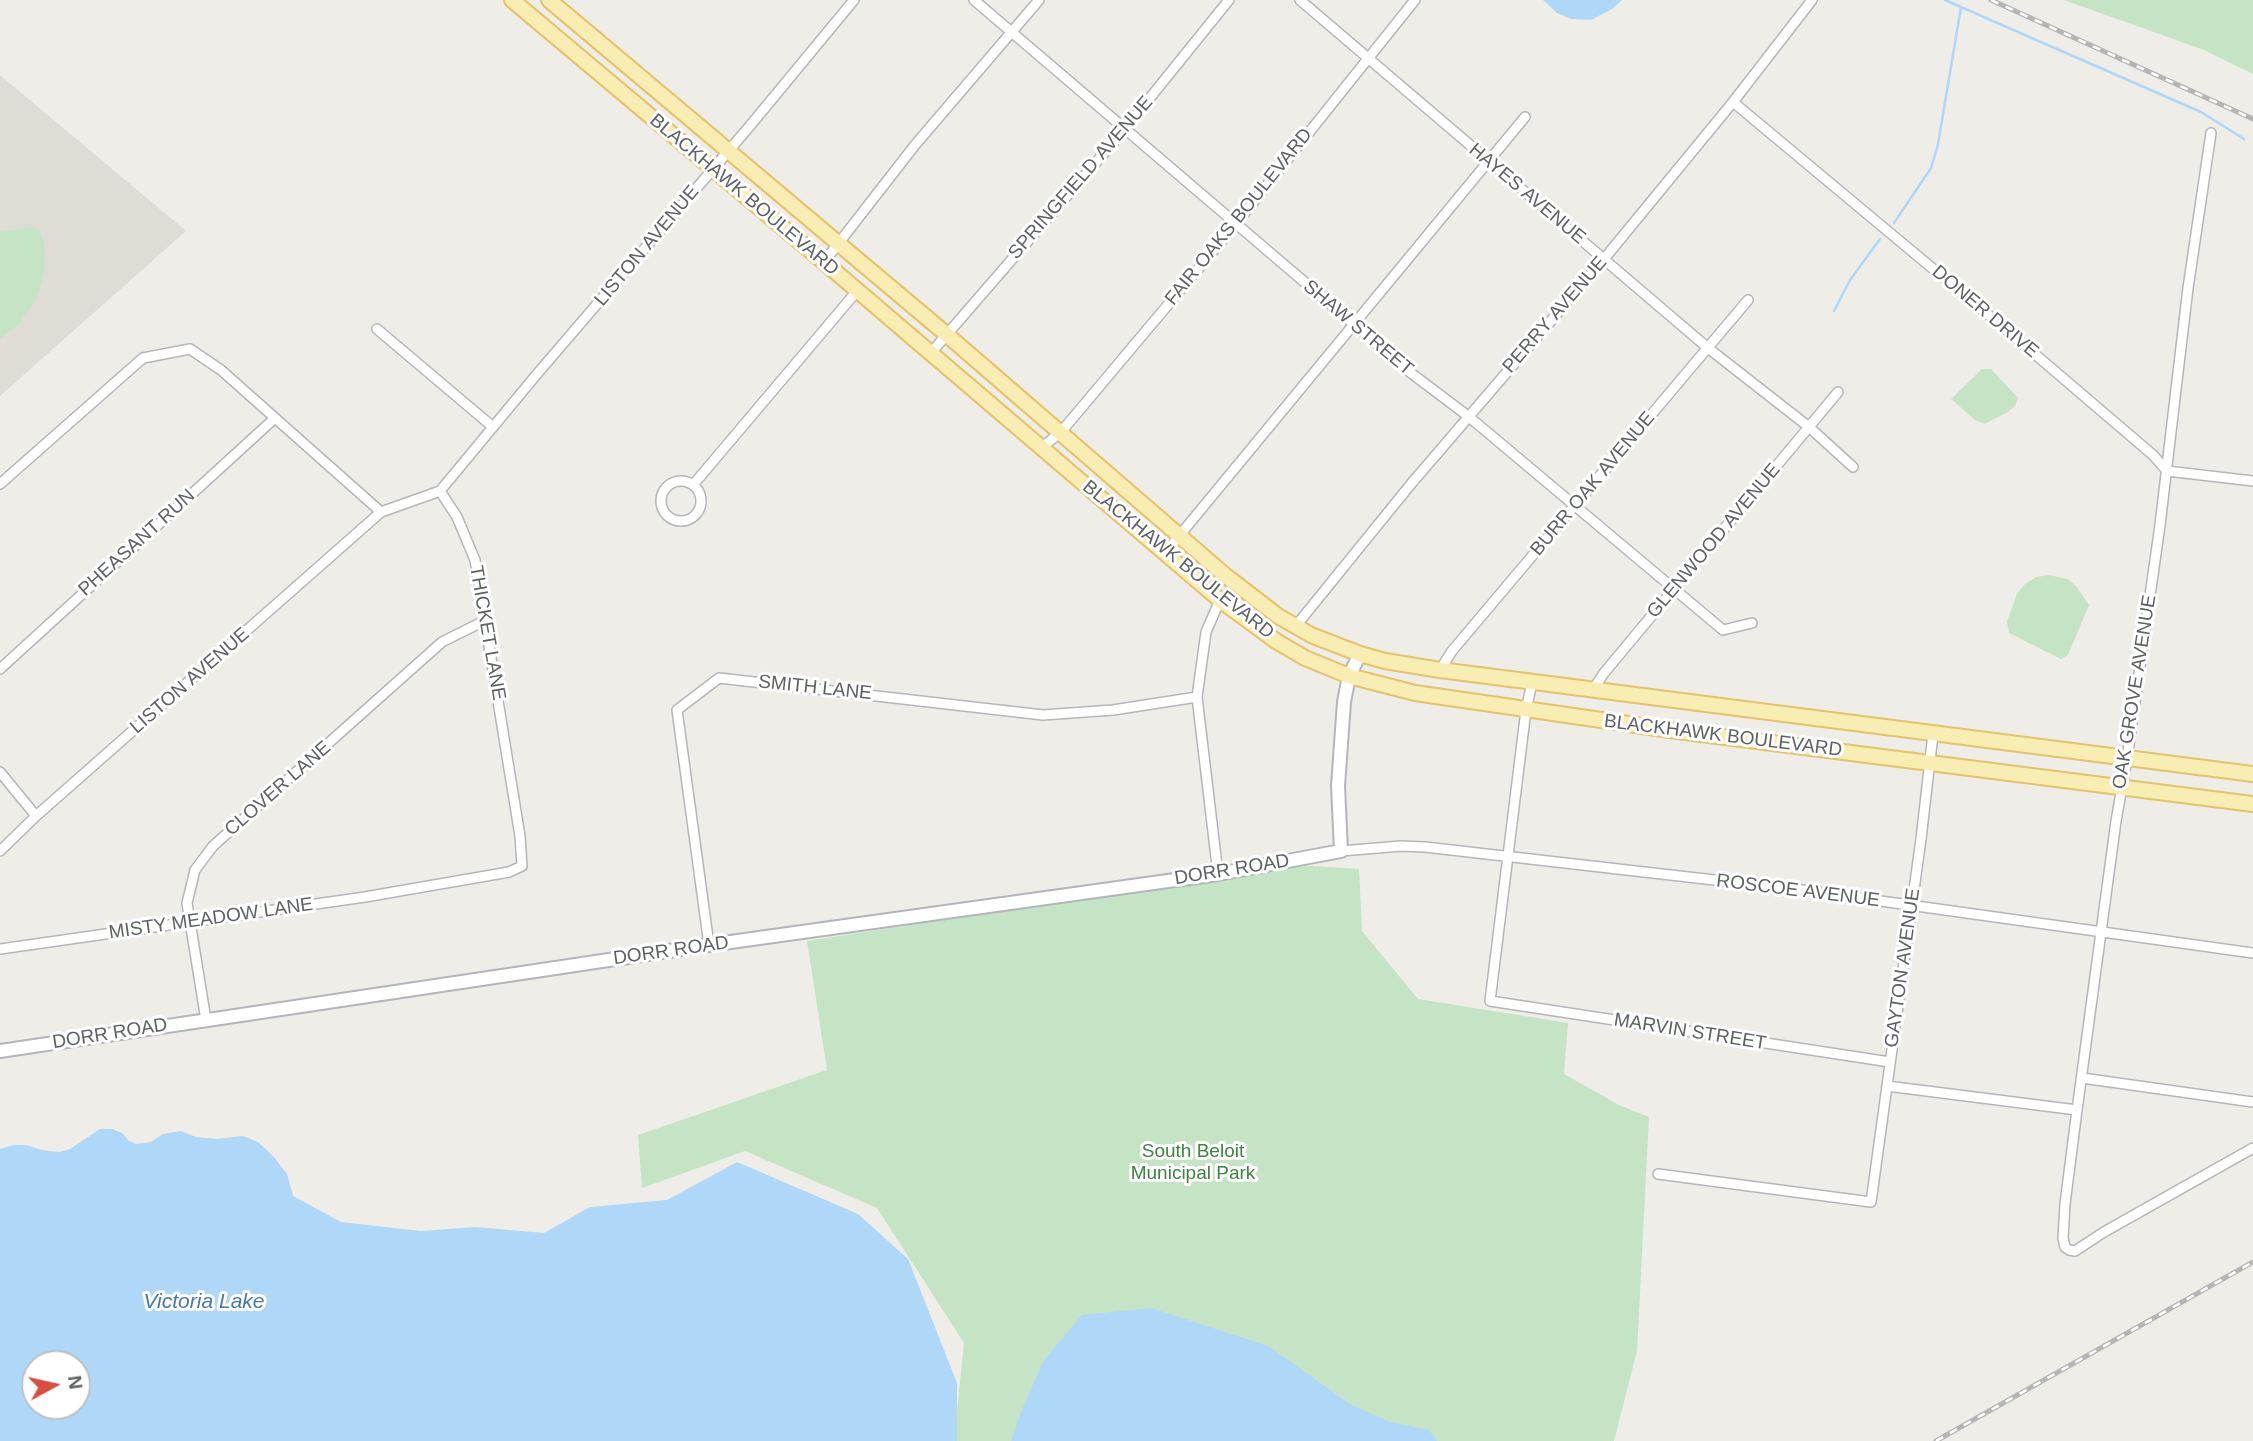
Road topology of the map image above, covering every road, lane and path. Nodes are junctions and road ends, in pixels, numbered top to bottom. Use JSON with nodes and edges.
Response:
{"nodes":[{"id":1,"x":512,"y":0,"type":"edge"},
{"id":2,"x":550,"y":0,"type":"edge"},
{"id":3,"x":854,"y":0,"type":"edge"},
{"id":4,"x":974,"y":0,"type":"edge"},
{"id":5,"x":1039,"y":0,"type":"edge"},
{"id":6,"x":1229,"y":0,"type":"edge"},
{"id":7,"x":1300,"y":0,"type":"edge"},
{"id":8,"x":1415,"y":0,"type":"edge"},
{"id":9,"x":1812,"y":0,"type":"edge"},
{"id":10,"x":1013,"y":32,"type":"junction"},
{"id":11,"x":1367,"y":60,"type":"junction"},
{"id":12,"x":1734,"y":102,"type":"junction"},
{"id":13,"x":1525,"y":117,"type":"dead end"},
{"id":14,"x":1124,"y":130,"type":"junction"},
{"id":15,"x":2211,"y":133,"type":"dead end"},
{"id":16,"x":729,"y":151,"type":"junction"},
{"id":17,"x":1490,"y":162,"type":"junction"},
{"id":18,"x":713,"y":169,"type":"junction"},
{"id":19,"x":1236,"y":225,"type":"junction"},
{"id":20,"x":838,"y":243,"type":"junction"},
{"id":21,"x":1604,"y":258,"type":"junction"},
{"id":22,"x":824,"y":262,"type":"junction"},
{"id":23,"x":857,"y":291,"type":"junction"},
{"id":24,"x":1748,"y":300,"type":"dead end"},
{"id":25,"x":1353,"y":324,"type":"junction"},
{"id":26,"x":377,"y":329,"type":"dead end"},
{"id":27,"x":946,"y":334,"type":"junction"},
{"id":28,"x":1708,"y":348,"type":"junction"},
{"id":29,"x":930,"y":354,"type":"junction"},
{"id":30,"x":1838,"y":392,"type":"dead end"},
{"id":31,"x":1468,"y":416,"type":"junction"},
{"id":32,"x":275,"y":418,"type":"junction"},
{"id":33,"x":493,"y":427,"type":"junction"},
{"id":34,"x":1809,"y":427,"type":"junction"},
{"id":35,"x":1060,"y":432,"type":"junction"},
{"id":36,"x":1041,"y":448,"type":"junction"},
{"id":37,"x":1853,"y":467,"type":"dead end"},
{"id":38,"x":2167,"y":471,"type":"junction"},
{"id":39,"x":2253,"y":481,"type":"edge"},
{"id":40,"x":0,"y":484,"type":"edge"},
{"id":41,"x":693,"y":485,"type":"junction"},
{"id":42,"x":440,"y":491,"type":"junction"},
{"id":43,"x":1575,"y":506,"type":"junction"},
{"id":44,"x":381,"y":512,"type":"junction"},
{"id":45,"x":1180,"y":534,"type":"junction"},
{"id":46,"x":1165,"y":553,"type":"junction"},
{"id":47,"x":1674,"y":589,"type":"junction"},
{"id":48,"x":1220,"y":600,"type":"junction"},
{"id":49,"x":486,"y":620,"type":"junction"},
{"id":50,"x":1752,"y":623,"type":"dead end"},
{"id":51,"x":1295,"y":627,"type":"junction"},
{"id":52,"x":1360,"y":654,"type":"junction"},
{"id":53,"x":0,"y":669,"type":"edge"},
{"id":54,"x":1440,"y":670,"type":"junction"},
{"id":55,"x":1349,"y":676,"type":"junction"},
{"id":56,"x":1532,"y":683,"type":"junction"},
{"id":57,"x":1592,"y":691,"type":"junction"},
{"id":58,"x":1197,"y":697,"type":"junction"},
{"id":59,"x":1527,"y":710,"type":"junction"},
{"id":60,"x":1933,"y":734,"type":"junction"},
{"id":61,"x":2127,"y":758,"type":"junction"},
{"id":62,"x":1929,"y":762,"type":"junction"},
{"id":63,"x":0,"y":772,"type":"edge"},
{"id":64,"x":2253,"y":774,"type":"edge"},
{"id":65,"x":2121,"y":787,"type":"junction"},
{"id":66,"x":2253,"y":804,"type":"edge"},
{"id":67,"x":36,"y":816,"type":"junction"},
{"id":68,"x":0,"y":851,"type":"edge"},
{"id":69,"x":1341,"y":852,"type":"junction"},
{"id":70,"x":1508,"y":858,"type":"junction"},
{"id":71,"x":1218,"y":874,"type":"junction"},
{"id":72,"x":421,"y":887,"type":"joint"},
{"id":73,"x":1912,"y":905,"type":"junction"},
{"id":74,"x":190,"y":922,"type":"junction"},
{"id":75,"x":2101,"y":932,"type":"junction"},
{"id":76,"x":709,"y":945,"type":"junction"},
{"id":77,"x":0,"y":949,"type":"edge"},
{"id":78,"x":2253,"y":953,"type":"edge"},
{"id":79,"x":205,"y":1020,"type":"junction"},
{"id":80,"x":0,"y":1051,"type":"edge"},
{"id":81,"x":1890,"y":1062,"type":"junction"},
{"id":82,"x":2082,"y":1077,"type":"junction"},
{"id":83,"x":1887,"y":1086,"type":"junction"},
{"id":84,"x":2253,"y":1102,"type":"edge"},
{"id":85,"x":2077,"y":1110,"type":"junction"},
{"id":86,"x":2253,"y":1148,"type":"edge"},
{"id":87,"x":1658,"y":1174,"type":"dead end"}],
"edges":[{"from":1,"to":18,"type":"main road","name":"BLACKHAWK BOULEVARD"},
{"from":2,"to":16,"type":"main road","name":"BLACKHAWK BOULEVARD"},
{"from":3,"to":16,"type":"street","name":"LISTON AVENUE"},
{"from":4,"to":10,"type":"street","name":"SHAW STREET"},
{"from":5,"to":10,"type":"street"},
{"from":6,"to":14,"type":"street","name":"SPRINGFIELD AVENUE"},
{"from":7,"to":11,"type":"street","name":"HAYES AVENUE"},
{"from":8,"to":11,"type":"street","name":"FAIR OAKS BOULEVARD"},
{"from":9,"to":12,"type":"street","name":"PERRY AVENUE"},
{"from":10,"to":14,"type":"street","name":"SHAW STREET"},
{"from":10,"to":20,"type":"street"},
{"from":11,"to":17,"type":"street","name":"HAYES AVENUE"},
{"from":11,"to":19,"type":"street","name":"FAIR OAKS BOULEVARD"},
{"from":12,"to":21,"type":"street","name":"PERRY AVENUE"},
{"from":12,"to":38,"type":"street","name":"DONER DRIVE"},
{"from":13,"to":17,"type":"street"},
{"from":14,"to":19,"type":"street","name":"SHAW STREET"},
{"from":14,"to":27,"type":"street","name":"SPRINGFIELD AVENUE"},
{"from":15,"to":38,"type":"street","name":"OAK GROVE AVENUE"},
{"from":16,"to":18,"type":"street","name":"LISTON AVENUE"},
{"from":16,"to":20,"type":"main road","name":"BLACKHAWK BOULEVARD"},
{"from":17,"to":21,"type":"street","name":"HAYES AVENUE"},
{"from":17,"to":25,"type":"street"},
{"from":18,"to":22,"type":"main road","name":"BLACKHAWK BOULEVARD"},
{"from":18,"to":33,"type":"street","name":"LISTON AVENUE"},
{"from":19,"to":25,"type":"street","name":"SHAW STREET"},
{"from":19,"to":35,"type":"street","name":"FAIR OAKS BOULEVARD"},
{"from":20,"to":22,"type":"street"},
{"from":20,"to":27,"type":"main road","name":"BLACKHAWK BOULEVARD"},
{"from":21,"to":28,"type":"street","name":"HAYES AVENUE"},
{"from":21,"to":31,"type":"street","name":"PERRY AVENUE"},
{"from":22,"to":23,"type":"main road","name":"BLACKHAWK BOULEVARD"},
{"from":23,"to":29,"type":"main road","name":"BLACKHAWK BOULEVARD"},
{"from":23,"to":41,"type":"street"},
{"from":24,"to":28,"type":"street","name":"BURR OAK AVENUE"},
{"from":25,"to":31,"type":"street","name":"SHAW STREET"},
{"from":25,"to":45,"type":"street"},
{"from":26,"to":33,"type":"street"},
{"from":27,"to":29,"type":"street","name":"SPRINGFIELD AVENUE"},
{"from":27,"to":35,"type":"main road","name":"BLACKHAWK BOULEVARD"},
{"from":28,"to":34,"type":"street","name":"HAYES AVENUE"},
{"from":28,"to":43,"type":"street","name":"BURR OAK AVENUE"},
{"from":29,"to":36,"type":"main road","name":"BLACKHAWK BOULEVARD"},
{"from":30,"to":34,"type":"street","name":"GLENWOOD AVENUE"},
{"from":31,"to":43,"type":"street","name":"SHAW STREET"},
{"from":31,"to":51,"type":"street","name":"PERRY AVENUE"},
{"from":32,"to":40,"type":"street"},
{"from":32,"to":44,"type":"street"},
{"from":32,"to":53,"type":"street","name":"PHEASANT RUN"},
{"from":33,"to":42,"type":"street","name":"LISTON AVENUE"},
{"from":34,"to":37,"type":"street","name":"HAYES AVENUE"},
{"from":34,"to":47,"type":"street","name":"GLENWOOD AVENUE"},
{"from":35,"to":36,"type":"street","name":"FAIR OAKS BOULEVARD"},
{"from":35,"to":45,"type":"main road","name":"BLACKHAWK BOULEVARD"},
{"from":36,"to":46,"type":"main road","name":"BLACKHAWK BOULEVARD"},
{"from":38,"to":39,"type":"street"},
{"from":38,"to":61,"type":"street","name":"OAK GROVE AVENUE"},
{"from":41,"to":41,"type":"street"},
{"from":42,"to":44,"type":"street"},
{"from":42,"to":49,"type":"street","name":"THICKET LANE"},
{"from":43,"to":47,"type":"street","name":"SHAW STREET"},
{"from":43,"to":54,"type":"street","name":"BURR OAK AVENUE"},
{"from":44,"to":67,"type":"street","name":"LISTON AVENUE"},
{"from":45,"to":46,"type":"street"},
{"from":45,"to":51,"type":"main road","name":"BLACKHAWK BOULEVARD"},
{"from":46,"to":48,"type":"main road","name":"BLACKHAWK BOULEVARD"},
{"from":47,"to":50,"type":"street","name":"SHAW STREET"},
{"from":47,"to":57,"type":"street","name":"GLENWOOD AVENUE"},
{"from":48,"to":55,"type":"main road","name":"BLACKHAWK BOULEVARD"},
{"from":48,"to":58,"type":"street"},
{"from":49,"to":72,"type":"street","name":"THICKET LANE"},
{"from":49,"to":74,"type":"street","name":"CLOVER LANE"},
{"from":51,"to":52,"type":"main road","name":"BLACKHAWK BOULEVARD"},
{"from":52,"to":54,"type":"main road","name":"BLACKHAWK BOULEVARD"},
{"from":52,"to":55,"type":"street"},
{"from":54,"to":56,"type":"main road","name":"BLACKHAWK BOULEVARD"},
{"from":55,"to":59,"type":"main road","name":"BLACKHAWK BOULEVARD"},
{"from":55,"to":69,"type":"street"},
{"from":56,"to":57,"type":"main road","name":"BLACKHAWK BOULEVARD"},
{"from":56,"to":59,"type":"street"},
{"from":57,"to":60,"type":"main road","name":"BLACKHAWK BOULEVARD"},
{"from":58,"to":71,"type":"street"},
{"from":58,"to":76,"type":"street","name":"SMITH LANE"},
{"from":59,"to":62,"type":"main road","name":"BLACKHAWK BOULEVARD"},
{"from":59,"to":70,"type":"street"},
{"from":60,"to":61,"type":"main road","name":"BLACKHAWK BOULEVARD"},
{"from":60,"to":62,"type":"street","name":"GAYTON AVENUE"},
{"from":61,"to":64,"type":"main road","name":"BLACKHAWK BOULEVARD"},
{"from":61,"to":65,"type":"street","name":"OAK GROVE AVENUE"},
{"from":62,"to":65,"type":"main road","name":"BLACKHAWK BOULEVARD"},
{"from":62,"to":73,"type":"street","name":"GAYTON AVENUE"},
{"from":63,"to":67,"type":"street"},
{"from":65,"to":66,"type":"main road","name":"BLACKHAWK BOULEVARD"},
{"from":65,"to":75,"type":"street","name":"OAK GROVE AVENUE"},
{"from":67,"to":68,"type":"street","name":"LISTON AVENUE"},
{"from":69,"to":70,"type":"street","name":"ROSCOE AVENUE"},
{"from":69,"to":71,"type":"street","name":"DORR ROAD"},
{"from":70,"to":73,"type":"street","name":"ROSCOE AVENUE"},
{"from":70,"to":81,"type":"street","name":"MARVIN STREET"},
{"from":71,"to":76,"type":"street","name":"DORR ROAD"},
{"from":72,"to":74,"type":"street","name":"MISTY MEADOW LANE"},
{"from":73,"to":75,"type":"street","name":"ROSCOE AVENUE"},
{"from":73,"to":81,"type":"street","name":"GAYTON AVENUE"},
{"from":74,"to":77,"type":"street","name":"MISTY MEADOW LANE"},
{"from":74,"to":79,"type":"street","name":"CLOVER LANE"},
{"from":75,"to":78,"type":"street","name":"ROSCOE AVENUE"},
{"from":75,"to":82,"type":"street","name":"OAK GROVE AVENUE"},
{"from":76,"to":79,"type":"street","name":"DORR ROAD"},
{"from":79,"to":80,"type":"street","name":"DORR ROAD"},
{"from":81,"to":83,"type":"street","name":"GAYTON AVENUE"},
{"from":82,"to":84,"type":"street"},
{"from":82,"to":85,"type":"street","name":"OAK GROVE AVENUE"},
{"from":83,"to":85,"type":"street"},
{"from":83,"to":87,"type":"street","name":"GAYTON AVENUE"},
{"from":85,"to":86,"type":"street","name":"OAK GROVE AVENUE"}]}
